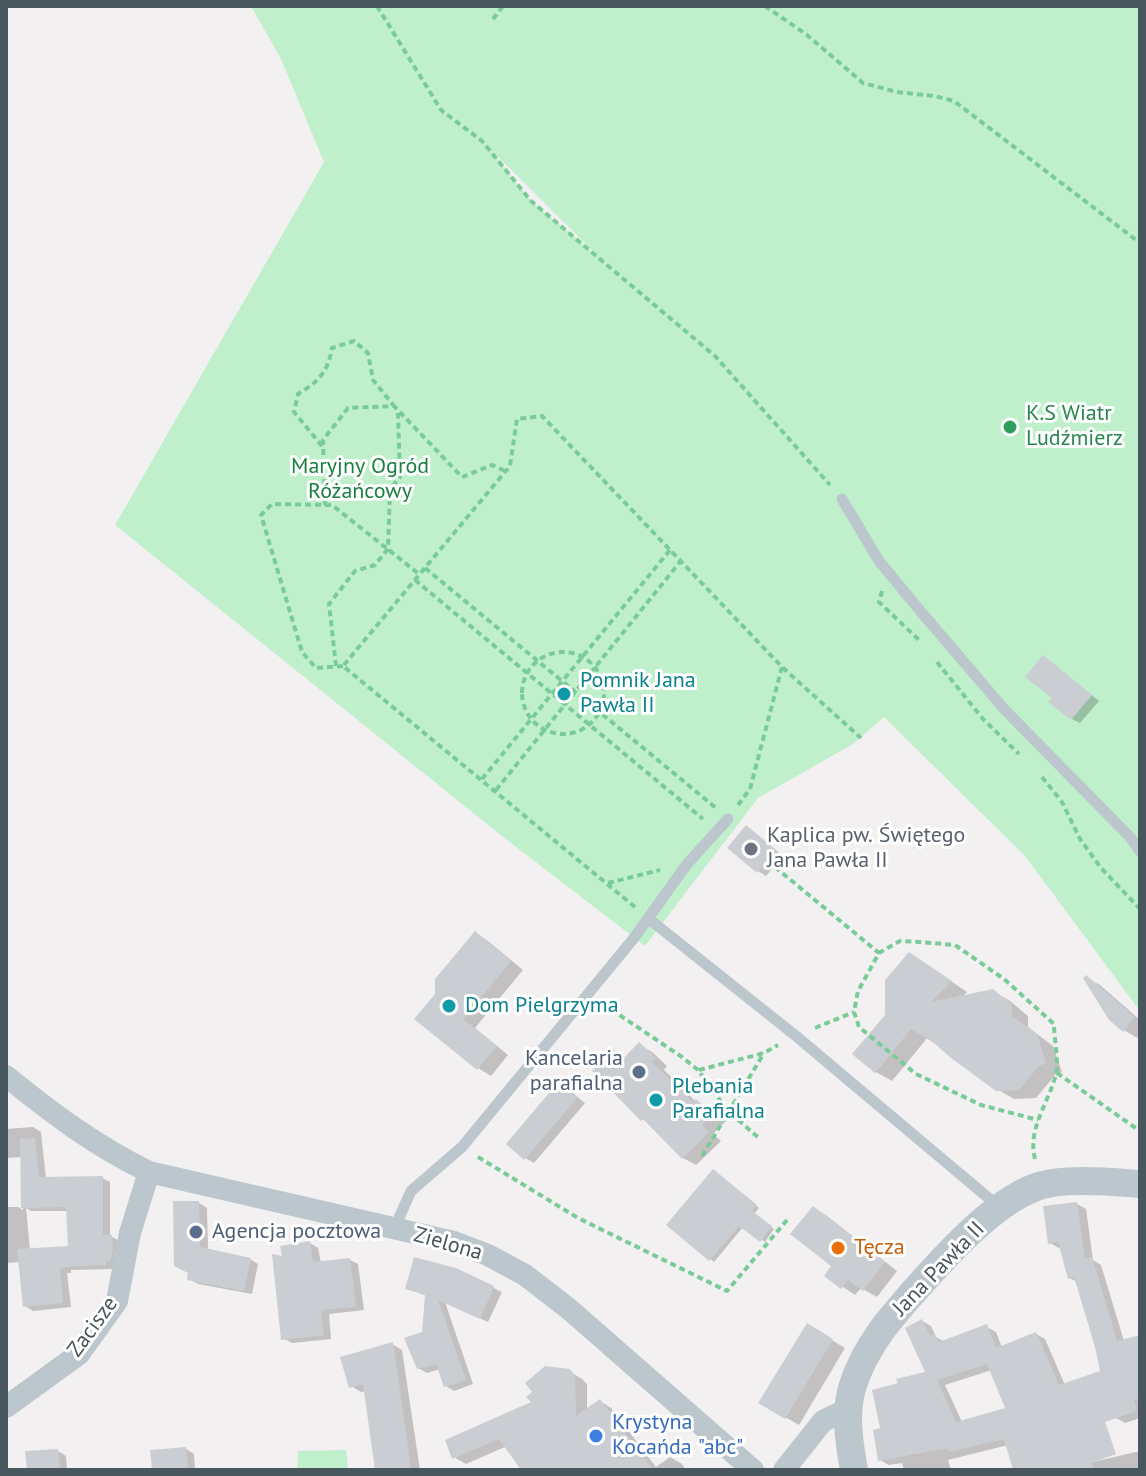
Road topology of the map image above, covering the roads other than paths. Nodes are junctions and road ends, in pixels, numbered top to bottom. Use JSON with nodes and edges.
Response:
{"nodes":[{"id":1,"x":842,"y":499,"type":"road end"},
{"id":2,"x":728,"y":819,"type":"road end"},
{"id":3,"x":1140,"y":851,"type":"edge"},
{"id":4,"x":649,"y":919,"type":"junction"},
{"id":5,"x":6,"y":1076,"type":"edge"},
{"id":6,"x":149,"y":1172,"type":"junction"},
{"id":7,"x":1140,"y":1184,"type":"edge"},
{"id":8,"x":1000,"y":1208,"type":"junction"},
{"id":9,"x":394,"y":1229,"type":"junction"},
{"id":10,"x":6,"y":1407,"type":"edge"},
{"id":11,"x":848,"y":1409,"type":"junction"},
{"id":12,"x":746,"y":1468,"type":"edge"},
{"id":13,"x":784,"y":1470,"type":"edge"},
{"id":14,"x":854,"y":1470,"type":"edge"}],
"edges":[{"from":1,"to":3,"type":"lane"},
{"from":2,"to":4,"type":"lane"},
{"from":4,"to":8,"type":"lane"},
{"from":4,"to":9,"type":"lane"},
{"from":5,"to":6,"type":"street","name":"Zielona"},
{"from":6,"to":9,"type":"street","name":"Zielona"},
{"from":6,"to":10,"type":"street","name":"Zacisze"},
{"from":7,"to":8,"type":"street","name":"Jana Pawła II"},
{"from":8,"to":11,"type":"street","name":"Jana Pawła II"},
{"from":9,"to":12,"type":"street","name":"Zielona"},
{"from":11,"to":13,"type":"street"},
{"from":11,"to":14,"type":"street","name":"Jana Pawła II"}]}
